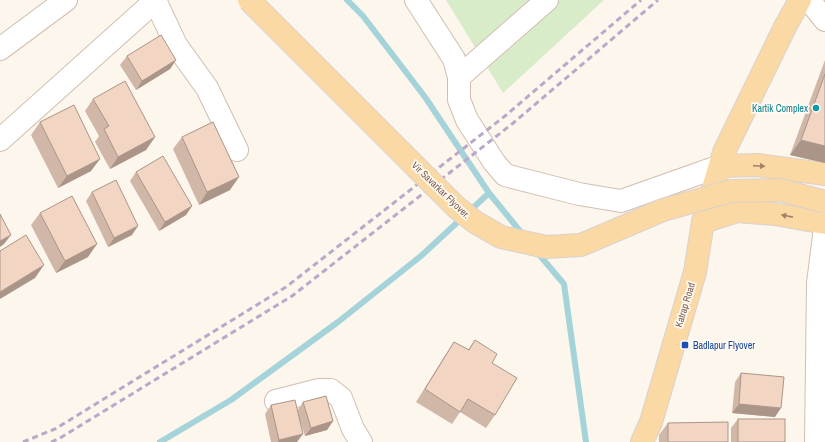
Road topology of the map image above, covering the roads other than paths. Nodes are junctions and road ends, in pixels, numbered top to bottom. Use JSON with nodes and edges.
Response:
{"nodes":[{"id":1,"x":66,"y":0,"type":"edge"},
{"id":2,"x":155,"y":0,"type":"edge"},
{"id":3,"x":249,"y":0,"type":"edge"},
{"id":4,"x":416,"y":0,"type":"edge"},
{"id":5,"x":547,"y":0,"type":"edge"},
{"id":6,"x":800,"y":0,"type":"edge"},
{"id":7,"x":809,"y":0,"type":"edge"},
{"id":8,"x":825,"y":20,"type":"edge"},
{"id":9,"x":0,"y":49,"type":"edge"},
{"id":10,"x":459,"y":77,"type":"junction"},
{"id":11,"x":0,"y":140,"type":"edge"},
{"id":12,"x":237,"y":150,"type":"dead end"},
{"id":13,"x":720,"y":166,"type":"junction"},
{"id":14,"x":825,"y":174,"type":"edge"},
{"id":15,"x":825,"y":202,"type":"edge"},
{"id":16,"x":703,"y":222,"type":"junction"},
{"id":17,"x":825,"y":223,"type":"edge"},
{"id":18,"x":825,"y":228,"type":"edge"},
{"id":19,"x":276,"y":401,"type":"dead end"},
{"id":20,"x":362,"y":442,"type":"edge"},
{"id":21,"x":642,"y":442,"type":"edge"},
{"id":22,"x":816,"y":442,"type":"edge"}],
"edges":[{"from":1,"to":9,"type":"street"},
{"from":2,"to":11,"type":"street"},
{"from":2,"to":12,"type":"street"},
{"from":3,"to":15,"type":"main road","name":"Vir Savarkar Flyover.","bridge":true},
{"from":4,"to":10,"type":"street"},
{"from":5,"to":10,"type":"street"},
{"from":6,"to":13,"type":"main road","name":"Katrap Road"},
{"from":7,"to":8,"type":"street"},
{"from":10,"to":13,"type":"street"},
{"from":13,"to":14,"type":"main road","one_way":true},
{"from":13,"to":16,"type":"main road","name":"Katrap Road"},
{"from":17,"to":16,"type":"main road","one_way":true},
{"from":16,"to":21,"type":"main road","name":"Katrap Road"},
{"from":18,"to":22,"type":"street"},
{"from":19,"to":20,"type":"street"}]}
